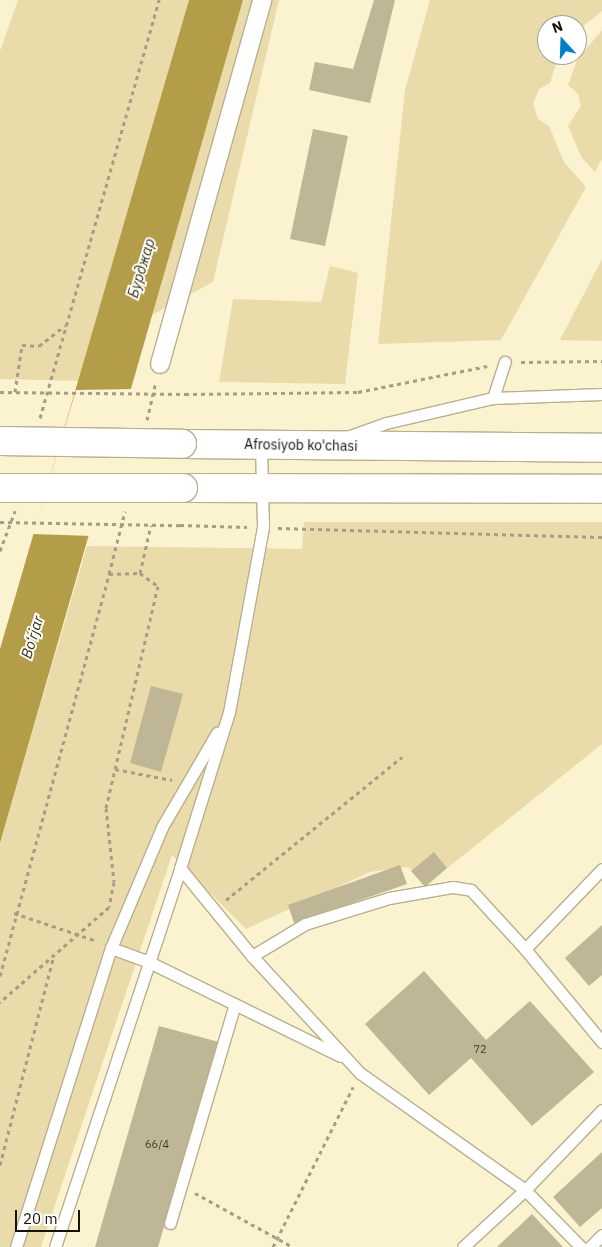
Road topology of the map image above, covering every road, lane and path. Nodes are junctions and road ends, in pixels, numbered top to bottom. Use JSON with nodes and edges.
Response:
{"nodes":[{"id":1,"x":159,"y":0,"type":"edge"},
{"id":2,"x":262,"y":0,"type":"edge"},
{"id":3,"x":602,"y":361,"type":"edge"},
{"id":4,"x":505,"y":362,"type":"junction"},
{"id":5,"x":160,"y":364,"type":"dead end"},
{"id":6,"x":0,"y":392,"type":"edge"},
{"id":7,"x":15,"y":392,"type":"junction"},
{"id":8,"x":602,"y":394,"type":"edge"},
{"id":9,"x":494,"y":398,"type":"junction"},
{"id":10,"x":0,"y":441,"type":"edge"},
{"id":11,"x":261,"y":444,"type":"junction"},
{"id":12,"x":324,"y":445,"type":"junction"},
{"id":13,"x":602,"y":448,"type":"edge"},
{"id":14,"x":0,"y":488,"type":"edge"},
{"id":15,"x":260,"y":488,"type":"junction"},
{"id":16,"x":602,"y":489,"type":"edge"},
{"id":17,"x":0,"y":522,"type":"edge"},
{"id":18,"x":151,"y":525,"type":"junction"},
{"id":19,"x":263,"y":527,"type":"junction"},
{"id":20,"x":602,"y":537,"type":"edge"},
{"id":21,"x":140,"y":573,"type":"junction"},
{"id":22,"x":229,"y":712,"type":"junction"},
{"id":23,"x":402,"y":757,"type":"dead end"},
{"id":24,"x":115,"y":769,"type":"junction"},
{"id":25,"x":187,"y":783,"type":"junction"},
{"id":26,"x":180,"y":868,"type":"junction"},
{"id":27,"x":602,"y":869,"type":"edge"},
{"id":28,"x":214,"y":910,"type":"junction"},
{"id":29,"x":14,"y":913,"type":"junction"},
{"id":30,"x":83,"y":933,"type":"junction"},
{"id":31,"x":111,"y":948,"type":"junction"},
{"id":32,"x":525,"y":949,"type":"junction"},
{"id":33,"x":54,"y":955,"type":"junction"},
{"id":34,"x":252,"y":956,"type":"junction"},
{"id":35,"x":147,"y":961,"type":"junction"},
{"id":36,"x":0,"y":976,"type":"edge"},
{"id":37,"x":0,"y":1002,"type":"edge"},
{"id":38,"x":235,"y":1004,"type":"junction"},
{"id":39,"x":602,"y":1042,"type":"edge"},
{"id":40,"x":346,"y":1059,"type":"junction"},
{"id":41,"x":360,"y":1073,"type":"junction"},
{"id":42,"x":602,"y":1110,"type":"edge"},
{"id":43,"x":0,"y":1165,"type":"edge"},
{"id":44,"x":181,"y":1185,"type":"junction"},
{"id":45,"x":524,"y":1190,"type":"junction"},
{"id":46,"x":170,"y":1223,"type":"dead end"},
{"id":47,"x":602,"y":1235,"type":"edge"},
{"id":48,"x":278,"y":1239,"type":"junction"},
{"id":49,"x":16,"y":1247,"type":"edge"},
{"id":50,"x":55,"y":1247,"type":"edge"},
{"id":51,"x":273,"y":1247,"type":"edge"},
{"id":52,"x":293,"y":1247,"type":"edge"},
{"id":53,"x":463,"y":1247,"type":"edge"},
{"id":54,"x":580,"y":1247,"type":"edge"},
{"id":55,"x":590,"y":1247,"type":"edge"}],
"edges":[{"from":1,"to":7,"type":"path"},
{"from":2,"to":5,"type":"street"},
{"from":3,"to":4,"type":"path"},
{"from":4,"to":7,"type":"path","bridge":true},
{"from":4,"to":9,"type":"lane"},
{"from":6,"to":7,"type":"path","bridge":true},
{"from":8,"to":9,"type":"lane"},
{"from":9,"to":12,"type":"lane"},
{"from":10,"to":11,"type":"main road","name":"Afrosiyob ko'chasi","bridge":true},
{"from":11,"to":12,"type":"main road","name":"Afrosiyob ko'chasi"},
{"from":11,"to":15,"type":"lane"},
{"from":12,"to":13,"type":"main road","name":"Afrosiyob ko'chasi"},
{"from":14,"to":15,"type":"main road","bridge":true},
{"from":15,"to":16,"type":"main road"},
{"from":15,"to":19,"type":"lane"},
{"from":17,"to":18,"type":"path","bridge":true},
{"from":18,"to":19,"type":"path","bridge":true},
{"from":18,"to":21,"type":"path"},
{"from":19,"to":20,"type":"path"},
{"from":19,"to":22,"type":"lane"},
{"from":21,"to":24,"type":"path"},
{"from":21,"to":29,"type":"path"},
{"from":22,"to":25,"type":"lane"},
{"from":22,"to":26,"type":"lane"},
{"from":23,"to":28,"type":"path"},
{"from":24,"to":25,"type":"path"},
{"from":24,"to":30,"type":"path"},
{"from":25,"to":31,"type":"lane"},
{"from":26,"to":28,"type":"lane"},
{"from":26,"to":35,"type":"lane"},
{"from":27,"to":32,"type":"lane"},
{"from":28,"to":34,"type":"lane"},
{"from":29,"to":30,"type":"path"},
{"from":29,"to":36,"type":"path"},
{"from":30,"to":31,"type":"path"},
{"from":30,"to":33,"type":"path"},
{"from":31,"to":35,"type":"lane"},
{"from":31,"to":49,"type":"lane"},
{"from":32,"to":34,"type":"lane"},
{"from":32,"to":39,"type":"lane"},
{"from":33,"to":37,"type":"path"},
{"from":33,"to":43,"type":"path"},
{"from":34,"to":40,"type":"lane"},
{"from":35,"to":38,"type":"lane"},
{"from":35,"to":50,"type":"lane"},
{"from":38,"to":40,"type":"lane"},
{"from":38,"to":44,"type":"lane"},
{"from":40,"to":41,"type":"lane"},
{"from":41,"to":45,"type":"lane"},
{"from":41,"to":48,"type":"path"},
{"from":42,"to":45,"type":"lane"},
{"from":44,"to":46,"type":"lane"},
{"from":44,"to":48,"type":"path"},
{"from":45,"to":53,"type":"lane"},
{"from":45,"to":54,"type":"lane"},
{"from":47,"to":55,"type":"lane"},
{"from":48,"to":51,"type":"path"},
{"from":48,"to":52,"type":"path"}]}
